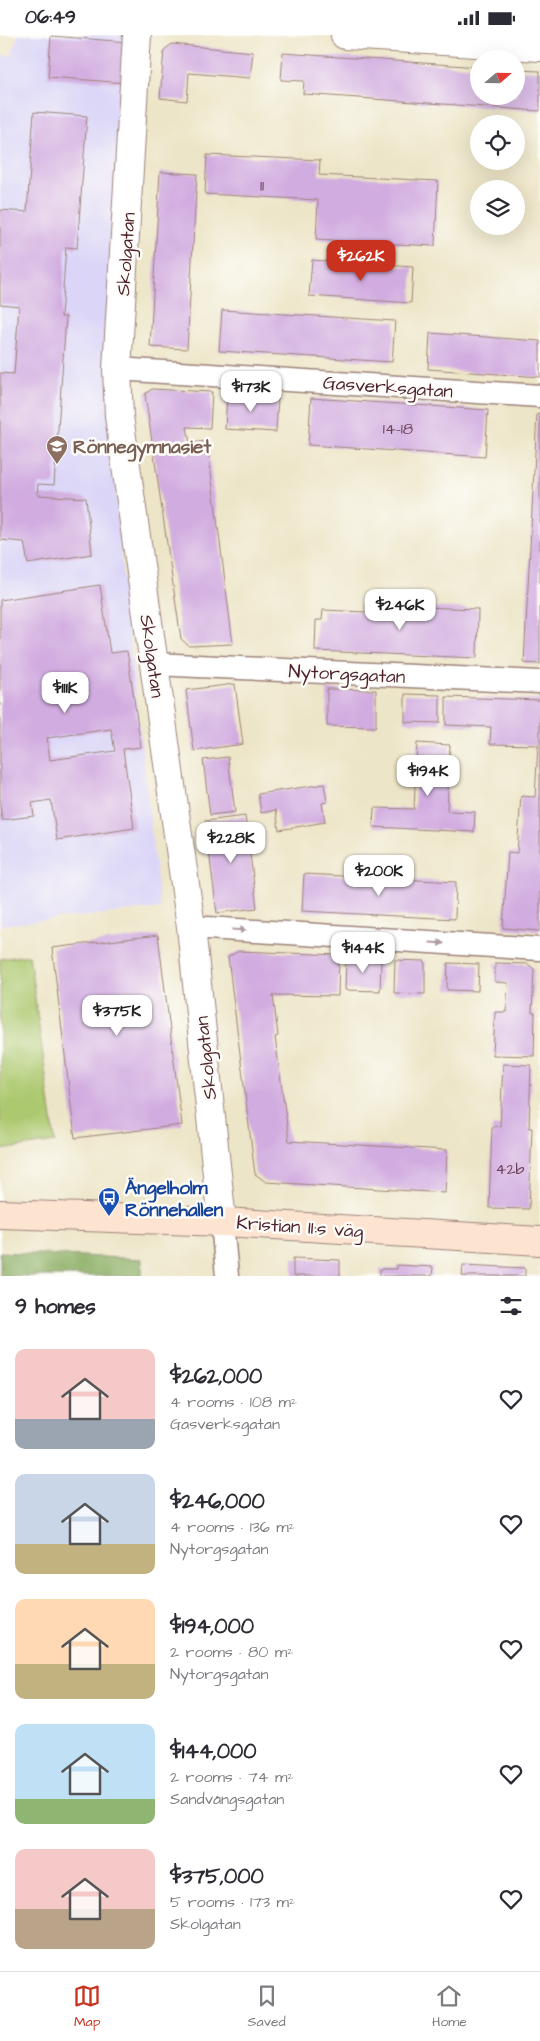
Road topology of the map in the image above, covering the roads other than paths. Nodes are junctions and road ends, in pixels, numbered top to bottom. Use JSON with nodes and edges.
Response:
{"nodes":[{"id":1,"x":137,"y":35,"type":"edge"},
{"id":2,"x":345,"y":35,"type":"edge"},
{"id":3,"x":540,"y":47,"type":"edge"},
{"id":4,"x":117,"y":369,"type":"junction"},
{"id":5,"x":540,"y":396,"type":"edge"},
{"id":6,"x":154,"y":664,"type":"junction"},
{"id":7,"x":540,"y":682,"type":"edge"},
{"id":8,"x":191,"y":927,"type":"junction"},
{"id":9,"x":540,"y":949,"type":"edge"},
{"id":10,"x":0,"y":1214,"type":"edge"},
{"id":11,"x":222,"y":1222,"type":"junction"},
{"id":12,"x":540,"y":1241,"type":"edge"},
{"id":13,"x":227,"y":1276,"type":"edge"}],
"edges":[{"from":1,"to":4,"type":"street","name":"Skolgatan"},
{"from":2,"to":3,"type":"street"},
{"from":4,"to":5,"type":"street","name":"Gasverksgatan"},
{"from":4,"to":6,"type":"street","name":"Skolgatan"},
{"from":6,"to":7,"type":"street","name":"Nytorgsgatan"},
{"from":6,"to":8,"type":"street","name":"Skolgatan"},
{"from":8,"to":9,"type":"street","one_way":true},
{"from":8,"to":11,"type":"street","name":"Skolgatan"},
{"from":10,"to":11,"type":"main road","name":"Kristian II:s väg"},
{"from":11,"to":12,"type":"main road","name":"Kristian II:s väg"},
{"from":11,"to":13,"type":"street","name":"Skolgatan"}]}
